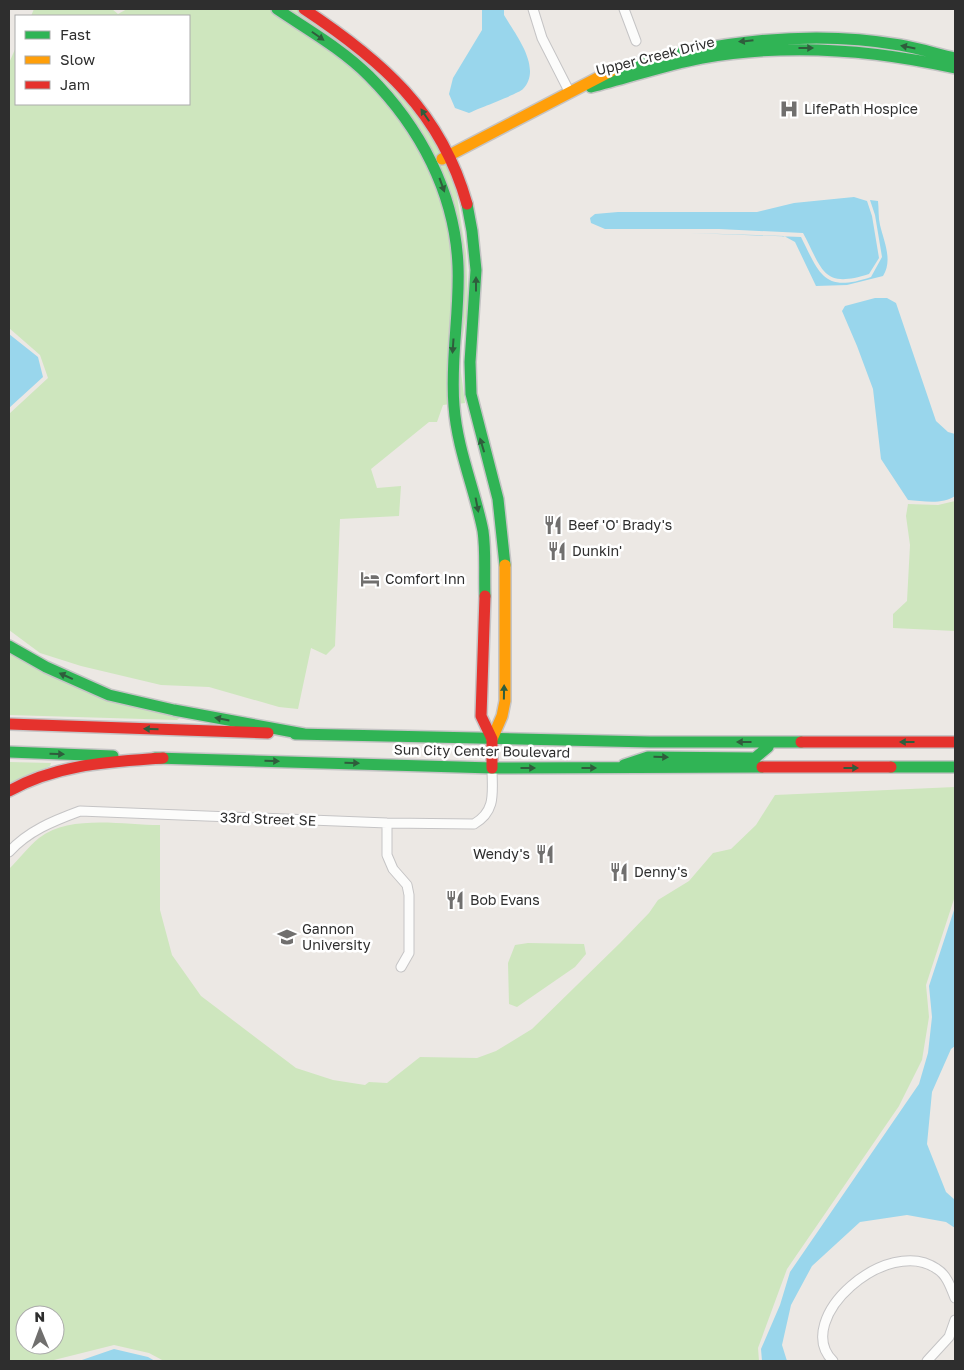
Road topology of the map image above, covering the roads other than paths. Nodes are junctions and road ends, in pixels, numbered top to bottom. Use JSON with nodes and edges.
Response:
{"nodes":[{"id":1,"x":277,"y":9,"type":"edge"},
{"id":2,"x":304,"y":9,"type":"edge"},
{"id":3,"x":533,"y":9,"type":"edge"},
{"id":4,"x":624,"y":9,"type":"edge"},
{"id":5,"x":636,"y":41,"type":"dead end"},
{"id":6,"x":955,"y":58,"type":"edge"},
{"id":7,"x":955,"y":68,"type":"edge"},
{"id":8,"x":570,"y":93,"type":"junction"},
{"id":9,"x":449,"y":155,"type":"junction"},
{"id":10,"x":434,"y":163,"type":"junction"},
{"id":11,"x":9,"y":646,"type":"edge"},
{"id":12,"x":9,"y":724,"type":"edge"},
{"id":13,"x":304,"y":734,"type":"junction"},
{"id":14,"x":492,"y":739,"type":"junction"},
{"id":15,"x":770,"y":742,"type":"junction"},
{"id":16,"x":955,"y":742,"type":"edge"},
{"id":17,"x":9,"y":752,"type":"edge"},
{"id":18,"x":163,"y":758,"type":"junction"},
{"id":19,"x":492,"y":768,"type":"junction"},
{"id":20,"x":614,"y":768,"type":"junction"},
{"id":21,"x":955,"y":768,"type":"edge"},
{"id":22,"x":9,"y":791,"type":"edge"},
{"id":23,"x":387,"y":823,"type":"junction"},
{"id":24,"x":9,"y":852,"type":"edge"},
{"id":25,"x":401,"y":967,"type":"dead end"},
{"id":26,"x":952,"y":1280,"type":"edge"},
{"id":27,"x":955,"y":1298,"type":"edge"},
{"id":28,"x":955,"y":1320,"type":"edge"},
{"id":29,"x":833,"y":1361,"type":"edge"},
{"id":30,"x":927,"y":1361,"type":"edge"}],
"edges":[{"from":1,"to":10,"type":"main road","one_way":true},
{"from":9,"to":2,"type":"main road","one_way":true},
{"from":3,"to":8,"type":"street"},
{"from":4,"to":5,"type":"street"},
{"from":6,"to":8,"type":"main road","name":"Upper Creek Drive","one_way":true},
{"from":8,"to":7,"type":"main road","name":"Upper Creek Drive","one_way":true},
{"from":8,"to":9,"type":"main road","name":"Upper Creek Drive"},
{"from":9,"to":10,"type":"main road","name":"Upper Creek Drive"},
{"from":14,"to":9,"type":"main road","one_way":true},
{"from":10,"to":14,"type":"main road","one_way":true},
{"from":13,"to":11,"type":"main road","one_way":true},
{"from":13,"to":12,"type":"main road","name":"Sun City Center Boulevard","one_way":true},
{"from":13,"to":14,"type":"main road","name":"Sun City Center Boulevard"},
{"from":15,"to":14,"type":"main road","name":"Sun City Center Boulevard","one_way":true},
{"from":14,"to":19,"type":"main road"},
{"from":16,"to":15,"type":"main road","name":"Sun City Center Boulevard","one_way":true},
{"from":20,"to":15,"type":"main road","one_way":true},
{"from":17,"to":18,"type":"main road","name":"Sun City Center Boulevard","one_way":true},
{"from":18,"to":19,"type":"main road","name":"Sun City Center Boulevard","one_way":true},
{"from":18,"to":22,"type":"main road"},
{"from":19,"to":20,"type":"main road","name":"Sun City Center Boulevard","one_way":true},
{"from":19,"to":23,"type":"street","name":"33rd Street SE"},
{"from":20,"to":21,"type":"main road","name":"Sun City Center Boulevard","one_way":true},
{"from":23,"to":24,"type":"street","name":"33rd Street SE"},
{"from":23,"to":25,"type":"street"},
{"from":26,"to":27,"type":"street"},
{"from":26,"to":29,"type":"street"},
{"from":28,"to":30,"type":"street"}]}
